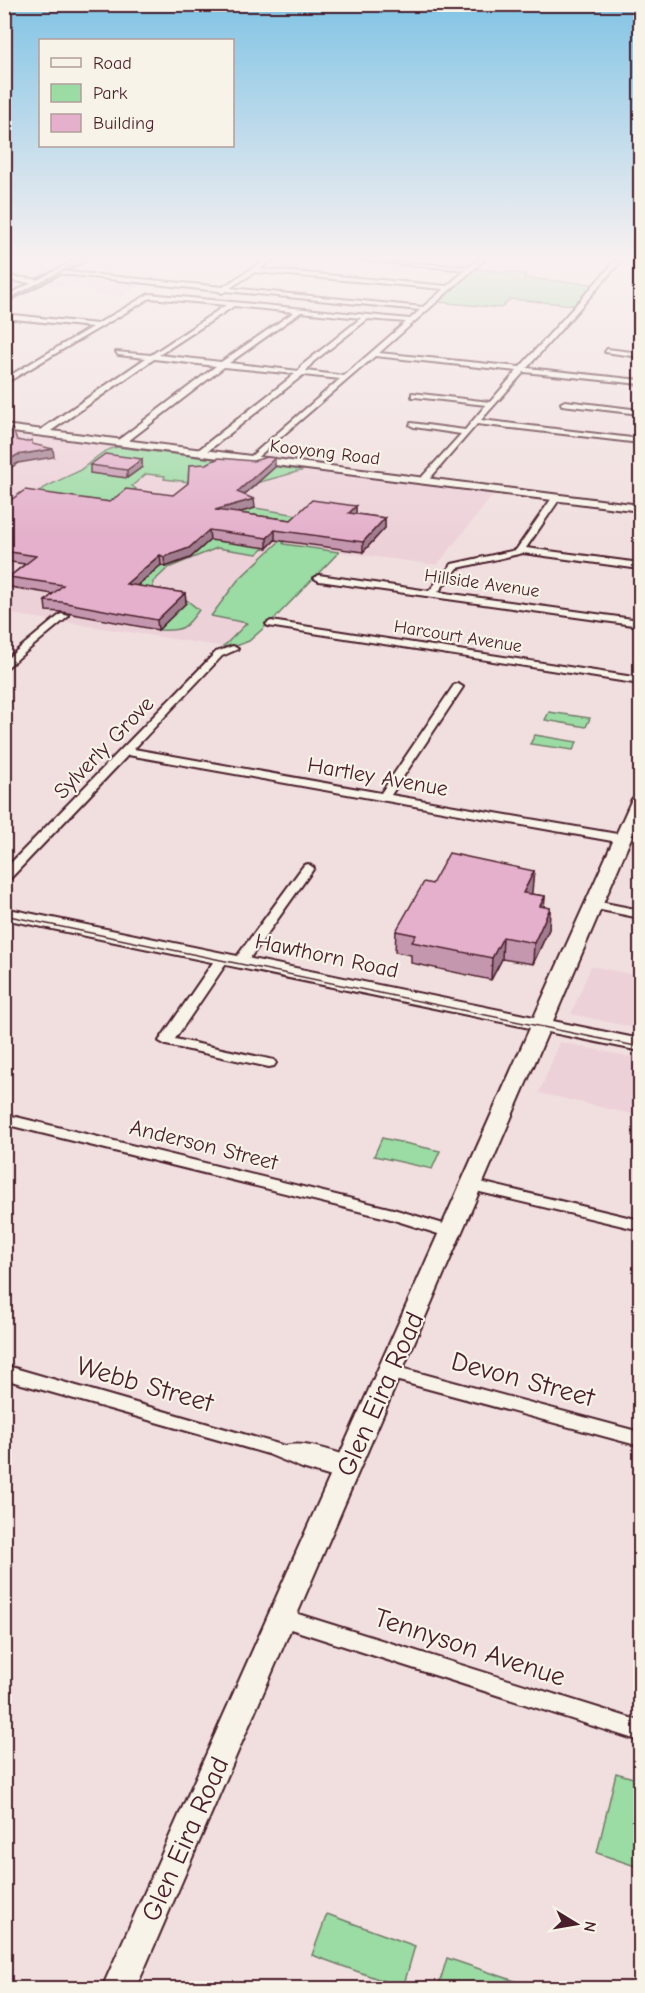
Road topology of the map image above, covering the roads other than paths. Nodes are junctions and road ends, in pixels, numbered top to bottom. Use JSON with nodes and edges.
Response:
{"nodes":[{"id":1,"x":54,"y":352,"type":"edge"},
{"id":2,"x":162,"y":352,"type":"edge"},
{"id":3,"x":243,"y":352,"type":"edge"},
{"id":4,"x":323,"y":352,"type":"edge"},
{"id":5,"x":376,"y":352,"type":"edge"},
{"id":6,"x":538,"y":352,"type":"edge"},
{"id":7,"x":615,"y":352,"type":"edge"},
{"id":8,"x":118,"y":353,"type":"dead end"},
{"id":9,"x":374,"y":354,"type":"junction"},
{"id":10,"x":640,"y":355,"type":"edge"},
{"id":11,"x":155,"y":357,"type":"junction"},
{"id":12,"x":225,"y":365,"type":"junction"},
{"id":13,"x":522,"y":370,"type":"junction"},
{"id":14,"x":298,"y":372,"type":"junction"},
{"id":15,"x":347,"y":378,"type":"junction"},
{"id":16,"x":4,"y":382,"type":"edge"},
{"id":17,"x":640,"y":382,"type":"edge"},
{"id":18,"x":415,"y":395,"type":"dead end"},
{"id":19,"x":565,"y":403,"type":"dead end"},
{"id":20,"x":492,"y":404,"type":"junction"},
{"id":21,"x":640,"y":411,"type":"edge"},
{"id":22,"x":476,"y":422,"type":"junction"},
{"id":23,"x":414,"y":425,"type":"dead end"},
{"id":24,"x":4,"y":428,"type":"edge"},
{"id":25,"x":466,"y":432,"type":"junction"},
{"id":26,"x":42,"y":433,"type":"junction"},
{"id":27,"x":640,"y":441,"type":"edge"},
{"id":28,"x":120,"y":443,"type":"junction"},
{"id":29,"x":200,"y":453,"type":"junction"},
{"id":30,"x":253,"y":459,"type":"junction"},
{"id":31,"x":423,"y":481,"type":"junction"},
{"id":32,"x":557,"y":497,"type":"junction"},
{"id":33,"x":640,"y":508,"type":"edge"},
{"id":34,"x":521,"y":550,"type":"junction"},
{"id":35,"x":640,"y":566,"type":"edge"},
{"id":36,"x":319,"y":578,"type":"dead end"},
{"id":37,"x":432,"y":593,"type":"junction"},
{"id":38,"x":64,"y":616,"type":"dead end"},
{"id":39,"x":640,"y":623,"type":"edge"},
{"id":40,"x":271,"y":624,"type":"dead end"},
{"id":41,"x":233,"y":649,"type":"dead end"},
{"id":42,"x":4,"y":667,"type":"edge"},
{"id":43,"x":640,"y":681,"type":"edge"},
{"id":44,"x":458,"y":687,"type":"dead end"},
{"id":45,"x":126,"y":751,"type":"junction"},
{"id":46,"x":384,"y":797,"type":"junction"},
{"id":47,"x":640,"y":800,"type":"edge"},
{"id":48,"x":623,"y":839,"type":"junction"},
{"id":49,"x":308,"y":868,"type":"dead end"},
{"id":50,"x":4,"y":878,"type":"edge"},
{"id":51,"x":595,"y":905,"type":"junction"},
{"id":52,"x":4,"y":913,"type":"edge"},
{"id":53,"x":640,"y":914,"type":"edge"},
{"id":54,"x":232,"y":960,"type":"junction"},
{"id":55,"x":542,"y":1024,"type":"junction"},
{"id":56,"x":640,"y":1045,"type":"edge"},
{"id":57,"x":269,"y":1063,"type":"dead end"},
{"id":58,"x":4,"y":1119,"type":"edge"},
{"id":59,"x":472,"y":1185,"type":"junction"},
{"id":60,"x":640,"y":1225,"type":"edge"},
{"id":61,"x":453,"y":1228,"type":"junction"},
{"id":62,"x":4,"y":1372,"type":"edge"},
{"id":63,"x":390,"y":1372,"type":"junction"},
{"id":64,"x":640,"y":1439,"type":"edge"},
{"id":65,"x":347,"y":1469,"type":"junction"},
{"id":66,"x":282,"y":1618,"type":"junction"},
{"id":67,"x":640,"y":1731,"type":"edge"},
{"id":68,"x":119,"y":1989,"type":"edge"}],
"edges":[{"from":1,"to":16,"type":"street"},
{"from":2,"to":11,"type":"street"},
{"from":3,"to":12,"type":"street"},
{"from":4,"to":14,"type":"street"},
{"from":5,"to":9,"type":"street"},
{"from":6,"to":13,"type":"street"},
{"from":7,"to":10,"type":"street"},
{"from":8,"to":11,"type":"street"},
{"from":9,"to":13,"type":"street"},
{"from":9,"to":15,"type":"street"},
{"from":11,"to":12,"type":"street"},
{"from":11,"to":26,"type":"street"},
{"from":12,"to":14,"type":"street"},
{"from":12,"to":28,"type":"street"},
{"from":13,"to":17,"type":"street"},
{"from":13,"to":20,"type":"street"},
{"from":14,"to":15,"type":"street"},
{"from":14,"to":29,"type":"street"},
{"from":15,"to":30,"type":"street"},
{"from":18,"to":20,"type":"street"},
{"from":19,"to":21,"type":"street"},
{"from":20,"to":22,"type":"street"},
{"from":22,"to":25,"type":"street"},
{"from":22,"to":27,"type":"street"},
{"from":23,"to":25,"type":"street"},
{"from":24,"to":26,"type":"street","name":"Kooyong Road"},
{"from":25,"to":31,"type":"street"},
{"from":26,"to":28,"type":"street","name":"Kooyong Road"},
{"from":28,"to":29,"type":"street","name":"Kooyong Road"},
{"from":29,"to":30,"type":"street","name":"Kooyong Road"},
{"from":30,"to":31,"type":"street","name":"Kooyong Road"},
{"from":31,"to":32,"type":"street","name":"Kooyong Road"},
{"from":32,"to":33,"type":"street","name":"Kooyong Road"},
{"from":32,"to":34,"type":"street"},
{"from":34,"to":35,"type":"street"},
{"from":34,"to":37,"type":"street"},
{"from":36,"to":37,"type":"street","name":"Hillside Avenue"},
{"from":37,"to":39,"type":"street","name":"Hillside Avenue"},
{"from":38,"to":42,"type":"street"},
{"from":40,"to":43,"type":"street","name":"Harcourt Avenue"},
{"from":41,"to":45,"type":"street","name":"Sylverly Grove"},
{"from":44,"to":46,"type":"street"},
{"from":45,"to":46,"type":"street","name":"Hartley Avenue"},
{"from":45,"to":50,"type":"street","name":"Sylverly Grove"},
{"from":46,"to":48,"type":"street","name":"Hartley Avenue"},
{"from":47,"to":48,"type":"main road","name":"Glen Eira Road"},
{"from":48,"to":51,"type":"main road","name":"Glen Eira Road"},
{"from":49,"to":54,"type":"street"},
{"from":51,"to":53,"type":"street"},
{"from":51,"to":55,"type":"main road","name":"Glen Eira Road"},
{"from":52,"to":54,"type":"main road","name":"Hawthorn Road"},
{"from":54,"to":55,"type":"main road","name":"Hawthorn Road"},
{"from":54,"to":57,"type":"street"},
{"from":55,"to":56,"type":"main road","name":"Hawthorn Road"},
{"from":55,"to":59,"type":"main road","name":"Glen Eira Road"},
{"from":58,"to":61,"type":"street","name":"Anderson Street"},
{"from":59,"to":60,"type":"street"},
{"from":59,"to":61,"type":"main road","name":"Glen Eira Road"},
{"from":61,"to":63,"type":"main road","name":"Glen Eira Road"},
{"from":62,"to":65,"type":"street","name":"Webb Street"},
{"from":63,"to":64,"type":"street","name":"Devon Street"},
{"from":63,"to":65,"type":"main road","name":"Glen Eira Road"},
{"from":65,"to":66,"type":"main road","name":"Glen Eira Road"},
{"from":66,"to":67,"type":"street","name":"Tennyson Avenue"},
{"from":66,"to":68,"type":"main road","name":"Glen Eira Road"}]}
